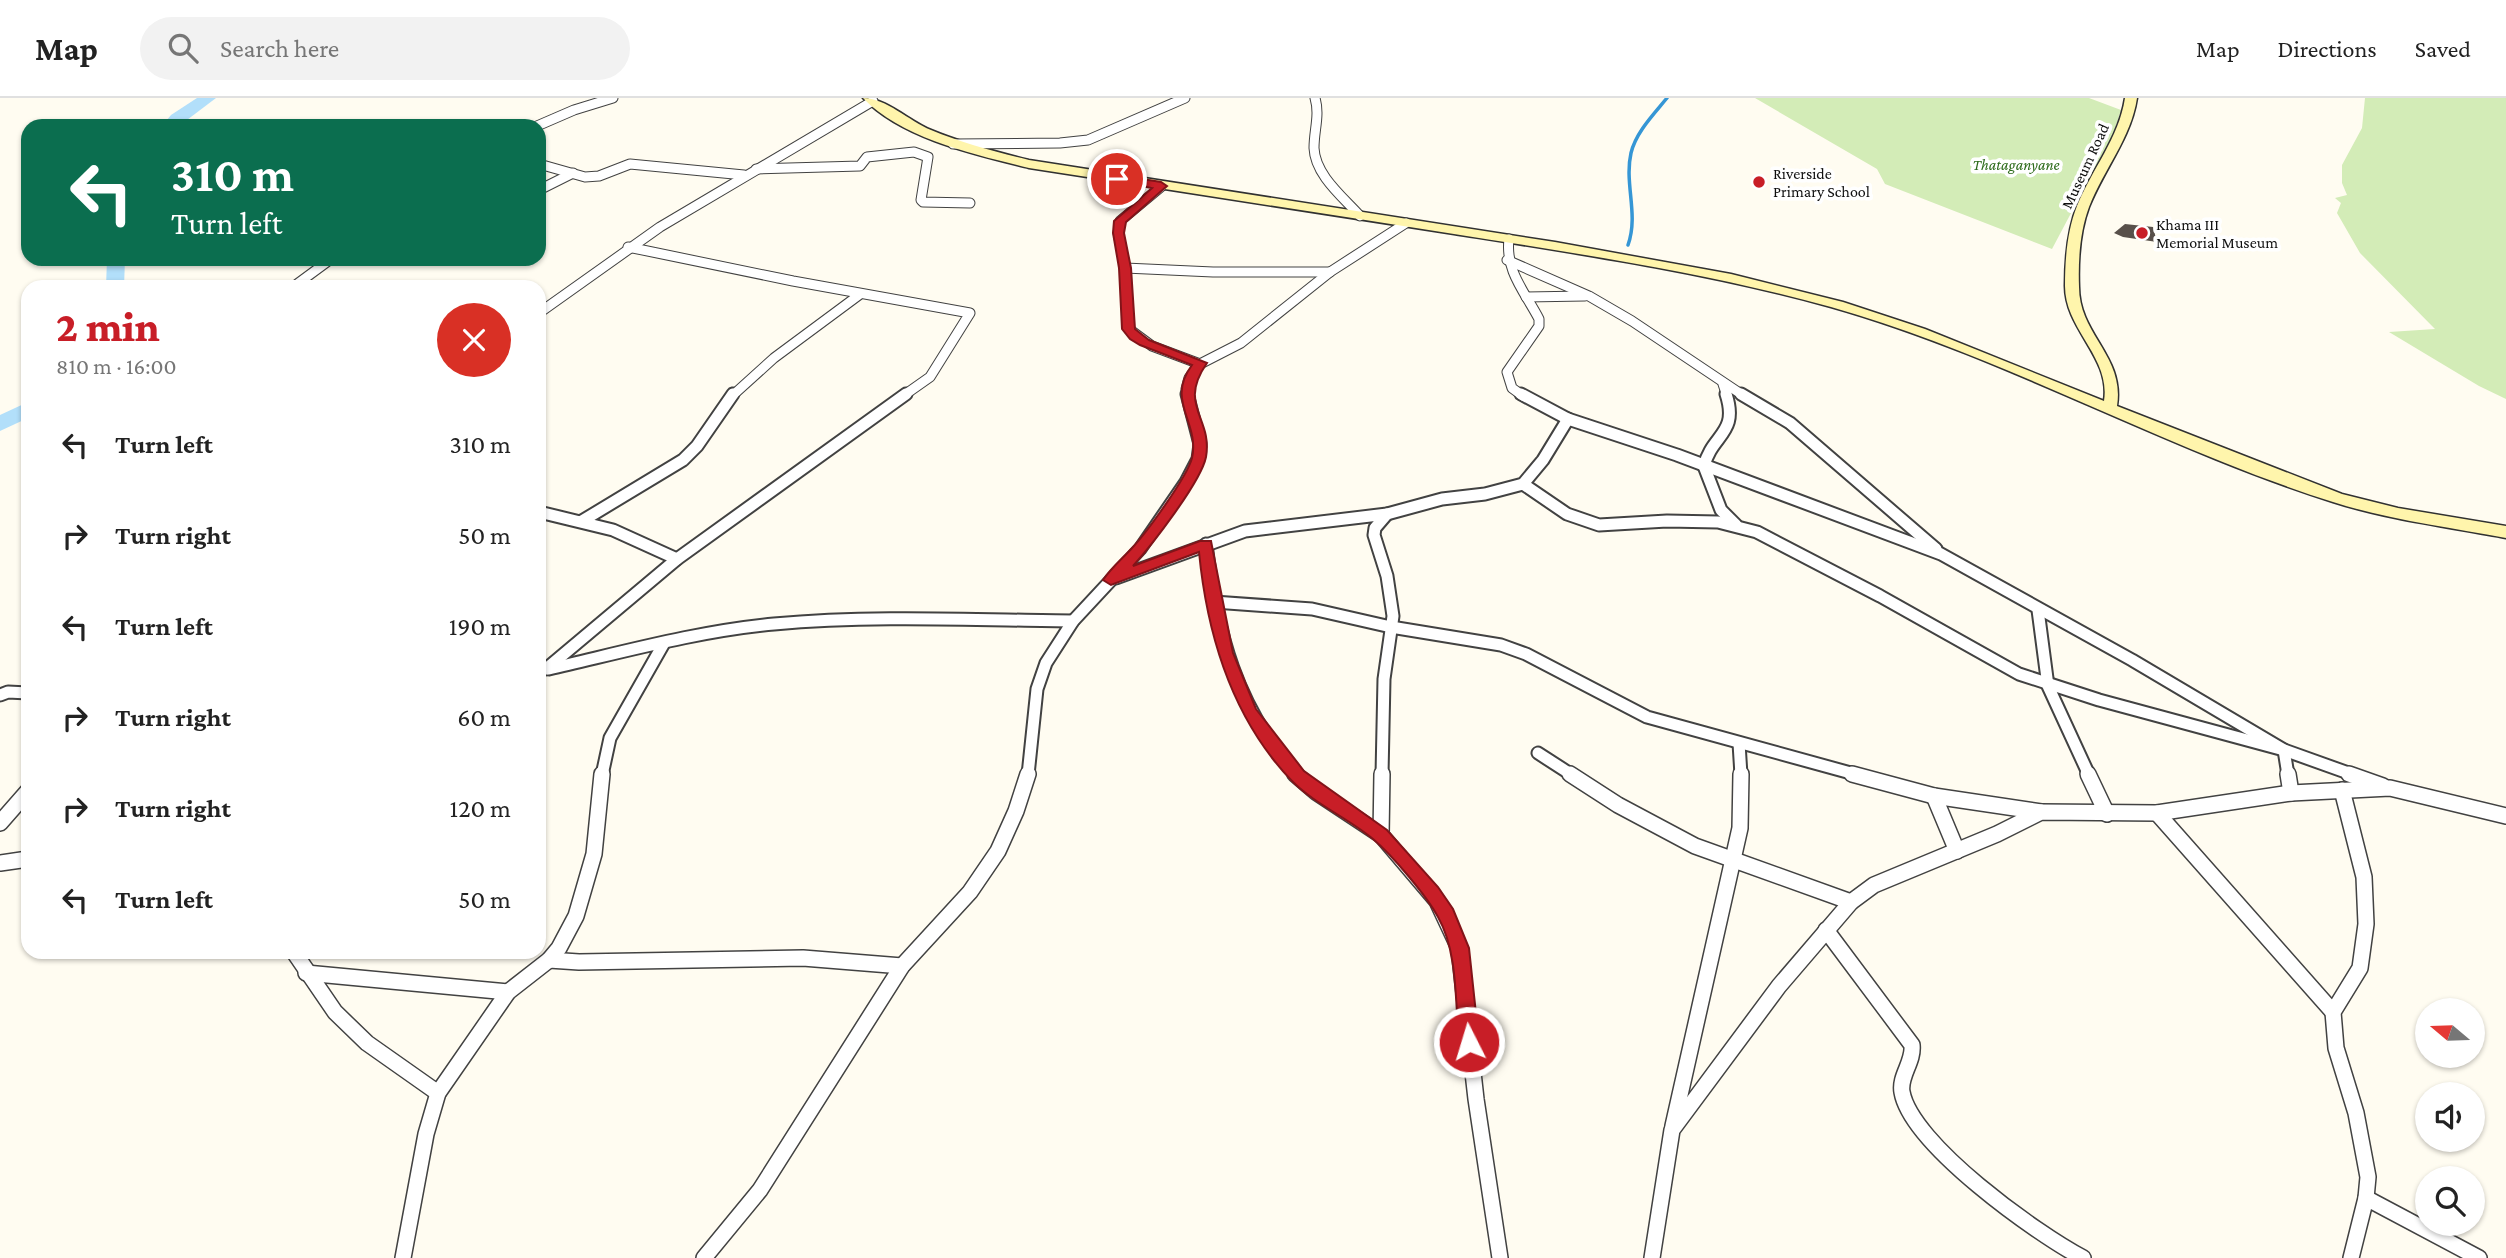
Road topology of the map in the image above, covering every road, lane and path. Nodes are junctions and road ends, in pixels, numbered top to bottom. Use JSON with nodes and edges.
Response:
{"nodes":[{"id":1,"x":613,"y":98,"type":"edge"},
{"id":2,"x":1185,"y":98,"type":"edge"},
{"id":3,"x":1315,"y":98,"type":"edge"},
{"id":4,"x":2131,"y":98,"type":"edge"},
{"id":5,"x":871,"y":100,"type":"edge"},
{"id":6,"x":591,"y":101,"type":"edge"},
{"id":7,"x":546,"y":122,"type":"edge"},
{"id":8,"x":953,"y":144,"type":"junction"},
{"id":9,"x":546,"y":166,"type":"edge"},
{"id":10,"x":756,"y":169,"type":"junction"},
{"id":11,"x":573,"y":173,"type":"junction"},
{"id":12,"x":744,"y":175,"type":"junction"},
{"id":13,"x":546,"y":186,"type":"edge"},
{"id":14,"x":1161,"y":186,"type":"junction"},
{"id":15,"x":970,"y":203,"type":"dead end"},
{"id":16,"x":1360,"y":216,"type":"junction"},
{"id":17,"x":1406,"y":223,"type":"junction"},
{"id":18,"x":1508,"y":239,"type":"junction"},
{"id":19,"x":628,"y":247,"type":"junction"},
{"id":20,"x":1507,"y":260,"type":"junction"},
{"id":21,"x":322,"y":266,"type":"edge"},
{"id":22,"x":1125,"y":268,"type":"junction"},
{"id":23,"x":1330,"y":272,"type":"junction"},
{"id":24,"x":302,"y":280,"type":"edge"},
{"id":25,"x":859,"y":295,"type":"junction"},
{"id":26,"x":1589,"y":296,"type":"junction"},
{"id":27,"x":1526,"y":297,"type":"junction"},
{"id":28,"x":546,"y":307,"type":"edge"},
{"id":29,"x":1200,"y":363,"type":"junction"},
{"id":30,"x":1723,"y":384,"type":"junction"},
{"id":31,"x":2110,"y":407,"type":"junction"},
{"id":32,"x":1568,"y":419,"type":"junction"},
{"id":33,"x":1704,"y":466,"type":"junction"},
{"id":34,"x":1523,"y":484,"type":"junction"},
{"id":35,"x":546,"y":513,"type":"edge"},
{"id":36,"x":1387,"y":514,"type":"junction"},
{"id":37,"x":582,"y":521,"type":"junction"},
{"id":38,"x":1736,"y":525,"type":"junction"},
{"id":39,"x":2506,"y":532,"type":"edge"},
{"id":40,"x":1206,"y":544,"type":"junction"},
{"id":41,"x":1941,"y":554,"type":"junction"},
{"id":42,"x":677,"y":559,"type":"junction"},
{"id":43,"x":1111,"y":580,"type":"junction"},
{"id":44,"x":1214,"y":602,"type":"junction"},
{"id":45,"x":2038,"y":610,"type":"junction"},
{"id":46,"x":1073,"y":621,"type":"junction"},
{"id":47,"x":1391,"y":626,"type":"junction"},
{"id":48,"x":664,"y":643,"type":"junction"},
{"id":49,"x":546,"y":668,"type":"edge"},
{"id":50,"x":546,"y":670,"type":"edge"},
{"id":51,"x":2048,"y":686,"type":"junction"},
{"id":52,"x":21,"y":692,"type":"edge"},
{"id":53,"x":0,"y":695,"type":"edge"},
{"id":54,"x":1739,"y":743,"type":"junction"},
{"id":55,"x":2284,"y":750,"type":"junction"},
{"id":56,"x":1538,"y":753,"type":"dead end"},
{"id":57,"x":2390,"y":788,"type":"junction"},
{"id":58,"x":2342,"y":790,"type":"junction"},
{"id":59,"x":2291,"y":793,"type":"junction"},
{"id":60,"x":1934,"y":796,"type":"junction"},
{"id":61,"x":21,"y":799,"type":"edge"},
{"id":62,"x":2041,"y":812,"type":"junction"},
{"id":63,"x":2157,"y":813,"type":"junction"},
{"id":64,"x":2107,"y":814,"type":"junction"},
{"id":65,"x":2506,"y":816,"type":"edge"},
{"id":66,"x":0,"y":823,"type":"edge"},
{"id":67,"x":1381,"y":835,"type":"junction"},
{"id":68,"x":1957,"y":851,"type":"junction"},
{"id":69,"x":21,"y":860,"type":"edge"},
{"id":70,"x":1733,"y":861,"type":"junction"},
{"id":71,"x":0,"y":863,"type":"edge"},
{"id":72,"x":1851,"y":902,"type":"junction"},
{"id":73,"x":1826,"y":930,"type":"junction"},
{"id":74,"x":298,"y":959,"type":"edge"},
{"id":75,"x":549,"y":960,"type":"junction"},
{"id":76,"x":902,"y":966,"type":"junction"},
{"id":77,"x":306,"y":972,"type":"junction"},
{"id":78,"x":508,"y":992,"type":"junction"},
{"id":79,"x":2333,"y":1012,"type":"junction"},
{"id":80,"x":438,"y":1093,"type":"junction"},
{"id":81,"x":1672,"y":1130,"type":"junction"},
{"id":82,"x":2366,"y":1198,"type":"junction"},
{"id":83,"x":403,"y":1258,"type":"edge"},
{"id":84,"x":704,"y":1258,"type":"edge"},
{"id":85,"x":1500,"y":1258,"type":"edge"},
{"id":86,"x":1652,"y":1258,"type":"edge"},
{"id":87,"x":2082,"y":1258,"type":"edge"},
{"id":88,"x":2351,"y":1258,"type":"edge"},
{"id":89,"x":2479,"y":1258,"type":"edge"}],
"edges":[{"from":1,"to":6,"type":"street"},
{"from":2,"to":8,"type":"street"},
{"from":3,"to":16,"type":"street"},
{"from":4,"to":31,"type":"street","name":"Museum Road"},
{"from":5,"to":8,"type":"street"},
{"from":5,"to":10,"type":"street"},
{"from":6,"to":7,"type":"street"},
{"from":8,"to":14,"type":"street"},
{"from":9,"to":11,"type":"street"},
{"from":10,"to":12,"type":"street"},
{"from":10,"to":15,"type":"street"},
{"from":11,"to":12,"type":"street"},
{"from":11,"to":13,"type":"street"},
{"from":12,"to":19,"type":"street"},
{"from":14,"to":16,"type":"street"},
{"from":14,"to":22,"type":"street"},
{"from":16,"to":17,"type":"street"},
{"from":17,"to":18,"type":"street"},
{"from":17,"to":23,"type":"street"},
{"from":18,"to":20,"type":"street"},
{"from":18,"to":31,"type":"street"},
{"from":19,"to":25,"type":"street"},
{"from":19,"to":28,"type":"street"},
{"from":20,"to":26,"type":"street"},
{"from":20,"to":27,"type":"street"},
{"from":21,"to":24,"type":"street"},
{"from":22,"to":23,"type":"street"},
{"from":22,"to":29,"type":"street"},
{"from":23,"to":29,"type":"street"},
{"from":25,"to":37,"type":"street"},
{"from":25,"to":42,"type":"street"},
{"from":26,"to":27,"type":"street"},
{"from":26,"to":30,"type":"street"},
{"from":27,"to":32,"type":"street"},
{"from":29,"to":43,"type":"street"},
{"from":30,"to":33,"type":"street"},
{"from":30,"to":41,"type":"street"},
{"from":31,"to":39,"type":"street"},
{"from":32,"to":33,"type":"street"},
{"from":32,"to":34,"type":"street"},
{"from":33,"to":38,"type":"street"},
{"from":33,"to":41,"type":"street"},
{"from":34,"to":36,"type":"street"},
{"from":34,"to":38,"type":"street"},
{"from":35,"to":37,"type":"street"},
{"from":36,"to":40,"type":"street"},
{"from":36,"to":47,"type":"street"},
{"from":37,"to":42,"type":"street"},
{"from":38,"to":51,"type":"street"},
{"from":40,"to":43,"type":"street"},
{"from":40,"to":44,"type":"street"},
{"from":41,"to":45,"type":"street"},
{"from":42,"to":49,"type":"street"},
{"from":43,"to":46,"type":"street"},
{"from":44,"to":47,"type":"street"},
{"from":44,"to":67,"type":"street"},
{"from":45,"to":51,"type":"street"},
{"from":45,"to":55,"type":"street"},
{"from":46,"to":48,"type":"street"},
{"from":46,"to":76,"type":"street"},
{"from":47,"to":54,"type":"street"},
{"from":47,"to":67,"type":"street"},
{"from":48,"to":50,"type":"street"},
{"from":48,"to":75,"type":"street"},
{"from":51,"to":55,"type":"street"},
{"from":51,"to":64,"type":"street"},
{"from":52,"to":53,"type":"street"},
{"from":54,"to":60,"type":"street"},
{"from":54,"to":70,"type":"street"},
{"from":55,"to":57,"type":"street"},
{"from":55,"to":59,"type":"street"},
{"from":56,"to":70,"type":"street"},
{"from":57,"to":58,"type":"street"},
{"from":57,"to":65,"type":"street"},
{"from":58,"to":59,"type":"street"},
{"from":58,"to":79,"type":"street"},
{"from":59,"to":63,"type":"street"},
{"from":60,"to":62,"type":"street"},
{"from":60,"to":68,"type":"street"},
{"from":61,"to":66,"type":"street"},
{"from":62,"to":64,"type":"street"},
{"from":62,"to":68,"type":"street"},
{"from":63,"to":64,"type":"street"},
{"from":63,"to":79,"type":"street"},
{"from":67,"to":85,"type":"street"},
{"from":68,"to":72,"type":"street"},
{"from":69,"to":71,"type":"street"},
{"from":70,"to":72,"type":"street"},
{"from":70,"to":81,"type":"street"},
{"from":72,"to":73,"type":"street"},
{"from":73,"to":81,"type":"street"},
{"from":73,"to":87,"type":"street"},
{"from":74,"to":77,"type":"street"},
{"from":75,"to":76,"type":"street"},
{"from":75,"to":78,"type":"street"},
{"from":76,"to":84,"type":"street"},
{"from":77,"to":78,"type":"street"},
{"from":77,"to":80,"type":"street"},
{"from":78,"to":80,"type":"street"},
{"from":79,"to":82,"type":"street"},
{"from":80,"to":83,"type":"street"},
{"from":81,"to":86,"type":"street"},
{"from":82,"to":88,"type":"street"},
{"from":82,"to":89,"type":"street"}]}
